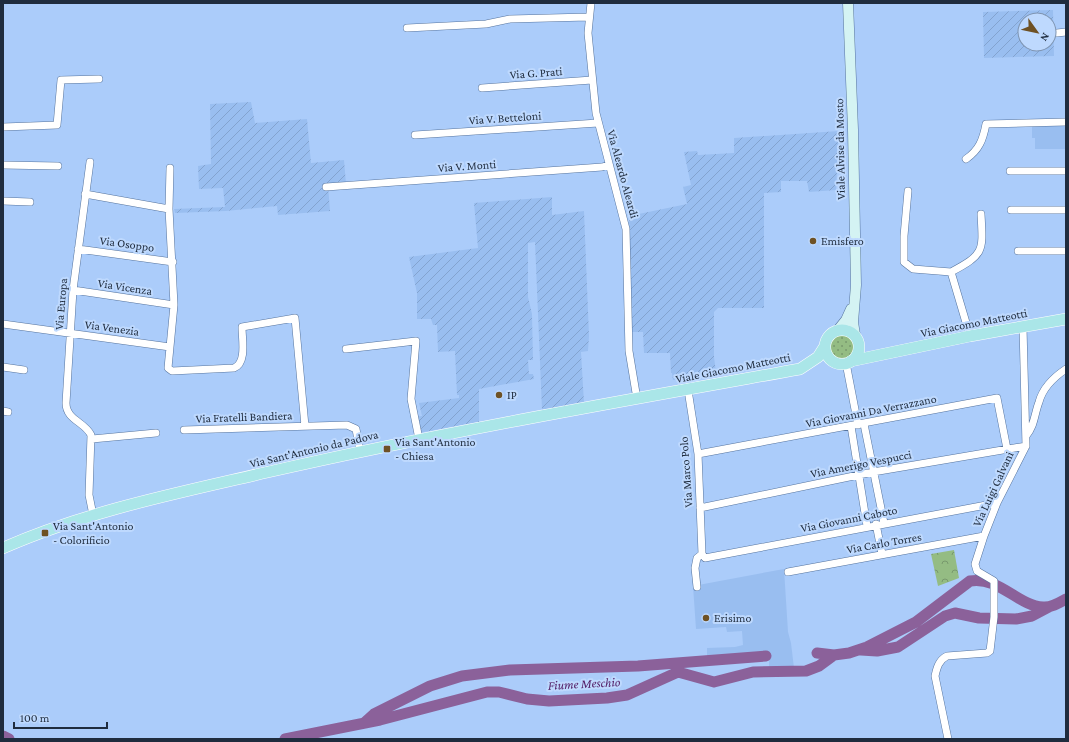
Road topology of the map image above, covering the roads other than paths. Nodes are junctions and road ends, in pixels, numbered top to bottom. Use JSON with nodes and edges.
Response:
{"nodes":[{"id":1,"x":591,"y":3,"type":"edge"},
{"id":2,"x":848,"y":3,"type":"edge"},
{"id":3,"x":588,"y":18,"type":"junction"},
{"id":4,"x":407,"y":28,"type":"dead end"},
{"id":5,"x":1066,"y":32,"type":"edge"},
{"id":6,"x":1057,"y":33,"type":"dead end"},
{"id":7,"x":99,"y":79,"type":"dead end"},
{"id":8,"x":592,"y":80,"type":"junction"},
{"id":9,"x":482,"y":88,"type":"dead end"},
{"id":10,"x":1066,"y":122,"type":"edge"},
{"id":11,"x":598,"y":123,"type":"junction"},
{"id":12,"x":3,"y":127,"type":"edge"},
{"id":13,"x":415,"y":135,"type":"dead end"},
{"id":14,"x":966,"y":159,"type":"dead end"},
{"id":15,"x":90,"y":162,"type":"dead end"},
{"id":16,"x":3,"y":165,"type":"edge"},
{"id":17,"x":609,"y":165,"type":"junction"},
{"id":18,"x":58,"y":166,"type":"dead end"},
{"id":19,"x":170,"y":168,"type":"dead end"},
{"id":20,"x":1010,"y":171,"type":"dead end"},
{"id":21,"x":1066,"y":171,"type":"edge"},
{"id":22,"x":326,"y":187,"type":"dead end"},
{"id":23,"x":908,"y":191,"type":"dead end"},
{"id":24,"x":85,"y":194,"type":"junction"},
{"id":25,"x":3,"y":201,"type":"edge"},
{"id":26,"x":30,"y":202,"type":"dead end"},
{"id":27,"x":169,"y":209,"type":"junction"},
{"id":28,"x":1011,"y":210,"type":"dead end"},
{"id":29,"x":1066,"y":210,"type":"edge"},
{"id":30,"x":981,"y":214,"type":"dead end"},
{"id":31,"x":78,"y":248,"type":"junction"},
{"id":32,"x":1066,"y":250,"type":"edge"},
{"id":33,"x":1018,"y":251,"type":"dead end"},
{"id":34,"x":173,"y":262,"type":"junction"},
{"id":35,"x":951,"y":272,"type":"junction"},
{"id":36,"x":73,"y":290,"type":"junction"},
{"id":37,"x":855,"y":295,"type":"junction"},
{"id":38,"x":174,"y":305,"type":"junction"},
{"id":39,"x":1066,"y":319,"type":"edge"},
{"id":40,"x":3,"y":324,"type":"edge"},
{"id":41,"x":1023,"y":327,"type":"junction"},
{"id":42,"x":838,"y":330,"type":"junction"},
{"id":43,"x":70,"y":333,"type":"junction"},
{"id":44,"x":970,"y":336,"type":"junction"},
{"id":45,"x":856,"y":339,"type":"junction"},
{"id":46,"x":825,"y":346,"type":"junction"},
{"id":47,"x":170,"y":347,"type":"junction"},
{"id":48,"x":346,"y":349,"type":"dead end"},
{"id":49,"x":886,"y":353,"type":"junction"},
{"id":50,"x":834,"y":362,"type":"junction"},
{"id":51,"x":848,"y":362,"type":"junction"},
{"id":52,"x":3,"y":367,"type":"edge"},
{"id":53,"x":803,"y":368,"type":"junction"},
{"id":54,"x":1066,"y":369,"type":"edge"},
{"id":55,"x":24,"y":370,"type":"dead end"},
{"id":56,"x":688,"y":390,"type":"junction"},
{"id":57,"x":637,"y":399,"type":"junction"},
{"id":58,"x":857,"y":425,"type":"junction"},
{"id":59,"x":305,"y":426,"type":"junction"},
{"id":60,"x":184,"y":430,"type":"dead end"},
{"id":61,"x":156,"y":433,"type":"dead end"},
{"id":62,"x":1026,"y":436,"type":"junction"},
{"id":63,"x":92,"y":439,"type":"junction"},
{"id":64,"x":419,"y":440,"type":"junction"},
{"id":65,"x":1026,"y":446,"type":"junction"},
{"id":66,"x":1007,"y":449,"type":"junction"},
{"id":67,"x":360,"y":451,"type":"junction"},
{"id":68,"x":698,"y":454,"type":"junction"},
{"id":69,"x":873,"y":472,"type":"junction"},
{"id":70,"x":859,"y":475,"type":"junction"},
{"id":71,"x":997,"y":503,"type":"junction"},
{"id":72,"x":700,"y":508,"type":"junction"},
{"id":73,"x":92,"y":515,"type":"junction"},
{"id":74,"x":884,"y":523,"type":"junction"},
{"id":75,"x":876,"y":524,"type":"junction"},
{"id":76,"x":867,"y":526,"type":"junction"},
{"id":77,"x":984,"y":536,"type":"junction"},
{"id":78,"x":3,"y":548,"type":"edge"},
{"id":79,"x":882,"y":554,"type":"junction"},
{"id":80,"x":704,"y":556,"type":"junction"},
{"id":81,"x":788,"y":572,"type":"dead end"},
{"id":82,"x":697,"y":587,"type":"dead end"},
{"id":83,"x":948,"y":739,"type":"edge"}],
"edges":[{"from":1,"to":3,"type":"street","name":"Via Aleardo Aleardi"},
{"from":2,"to":37,"type":"main road","name":"Viale Alvise da Mosto"},
{"from":3,"to":4,"type":"street"},
{"from":3,"to":8,"type":"street","name":"Via Aleardo Aleardi"},
{"from":5,"to":6,"type":"street"},
{"from":7,"to":12,"type":"street"},
{"from":8,"to":9,"type":"street","name":"Via G. Prati"},
{"from":8,"to":11,"type":"street","name":"Via Aleardo Aleardi"},
{"from":10,"to":14,"type":"street"},
{"from":11,"to":13,"type":"street","name":"Via V. Betteloni"},
{"from":11,"to":17,"type":"street","name":"Via Aleardo Aleardi"},
{"from":15,"to":24,"type":"street","name":"Via Europa"},
{"from":16,"to":18,"type":"street"},
{"from":17,"to":22,"type":"street","name":"Via V. Monti"},
{"from":17,"to":57,"type":"street","name":"Via Aleardo Aleardi"},
{"from":19,"to":27,"type":"street"},
{"from":20,"to":21,"type":"street"},
{"from":23,"to":35,"type":"street"},
{"from":24,"to":27,"type":"street"},
{"from":24,"to":31,"type":"street","name":"Via Europa"},
{"from":25,"to":26,"type":"street"},
{"from":27,"to":34,"type":"street"},
{"from":28,"to":29,"type":"street"},
{"from":30,"to":35,"type":"street"},
{"from":31,"to":34,"type":"street","name":"Via Osoppo"},
{"from":31,"to":36,"type":"street","name":"Via Europa"},
{"from":32,"to":33,"type":"street"},
{"from":34,"to":38,"type":"street"},
{"from":35,"to":44,"type":"street"},
{"from":36,"to":38,"type":"street","name":"Via Vicenza"},
{"from":36,"to":43,"type":"street","name":"Via Europa"},
{"from":37,"to":42,"type":"main road","name":"Viale Alvise da Mosto"},
{"from":37,"to":45,"type":"main road","name":"Viale Alvise da Mosto"},
{"from":38,"to":47,"type":"street"},
{"from":39,"to":41,"type":"main road","name":"Via Giacomo Matteotti"},
{"from":40,"to":43,"type":"street","name":"Via Venezia"},
{"from":41,"to":44,"type":"main road","name":"Via Giacomo Matteotti"},
{"from":41,"to":62,"type":"street","name":"Via Luigi Galvani"},
{"from":42,"to":45,"type":"main road"},
{"from":42,"to":46,"type":"main road"},
{"from":43,"to":47,"type":"street","name":"Via Venezia"},
{"from":43,"to":63,"type":"street","name":"Via Europa"},
{"from":44,"to":49,"type":"main road","name":"Via Giacomo Matteotti"},
{"from":45,"to":49,"type":"main road","name":"Via Giacomo Matteotti"},
{"from":45,"to":51,"type":"main road"},
{"from":46,"to":50,"type":"main road"},
{"from":46,"to":53,"type":"main road","name":"Viale Giacomo Matteotti"},
{"from":47,"to":59,"type":"street","name":"Via Fratelli Bandiera"},
{"from":48,"to":64,"type":"street"},
{"from":49,"to":51,"type":"main road","name":"Via Giacomo Matteotti"},
{"from":50,"to":51,"type":"main road"},
{"from":50,"to":53,"type":"main road"},
{"from":51,"to":58,"type":"street"},
{"from":52,"to":55,"type":"street"},
{"from":53,"to":56,"type":"main road","name":"Viale Giacomo Matteotti"},
{"from":54,"to":62,"type":"street"},
{"from":56,"to":57,"type":"main road","name":"Viale Giacomo Matteotti"},
{"from":56,"to":68,"type":"street","name":"Via Marco Polo"},
{"from":57,"to":64,"type":"main road","name":"Via Sant'Antonio da Padova"},
{"from":58,"to":66,"type":"street","name":"Via Giovanni Da Verrazzano"},
{"from":58,"to":68,"type":"street","name":"Via Giovanni Da Verrazzano"},
{"from":58,"to":69,"type":"street"},
{"from":58,"to":70,"type":"street"},
{"from":59,"to":60,"type":"street","name":"Via Fratelli Bandiera"},
{"from":59,"to":67,"type":"street","name":"Via Fratelli Bandiera"},
{"from":61,"to":63,"type":"street"},
{"from":62,"to":65,"type":"street","name":"Via Luigi Galvani"},
{"from":63,"to":73,"type":"street"},
{"from":64,"to":67,"type":"main road","name":"Via Sant'Antonio da Padova"},
{"from":65,"to":66,"type":"street","name":"Via Amerigo Vespucci"},
{"from":65,"to":71,"type":"street","name":"Via Luigi Galvani"},
{"from":66,"to":69,"type":"street","name":"Via Amerigo Vespucci"},
{"from":67,"to":73,"type":"main road","name":"Via Sant'Antonio da Padova"},
{"from":68,"to":72,"type":"street","name":"Via Marco Polo"},
{"from":69,"to":70,"type":"street","name":"Via Amerigo Vespucci"},
{"from":69,"to":74,"type":"street"},
{"from":70,"to":72,"type":"street","name":"Via Amerigo Vespucci"},
{"from":70,"to":76,"type":"street"},
{"from":71,"to":74,"type":"street","name":"Via Giovanni Caboto"},
{"from":71,"to":77,"type":"street","name":"Via Luigi Galvani"},
{"from":72,"to":80,"type":"street","name":"Via Marco Polo"},
{"from":73,"to":78,"type":"main road","name":"Via Sant'Antonio da Padova"},
{"from":74,"to":75,"type":"street","name":"Via Giovanni Caboto"},
{"from":75,"to":76,"type":"street","name":"Via Giovanni Caboto"},
{"from":75,"to":79,"type":"street"},
{"from":76,"to":80,"type":"street","name":"Via Giovanni Caboto"},
{"from":77,"to":79,"type":"street","name":"Via Carlo Torres"},
{"from":77,"to":83,"type":"street","name":"Via Luigi Galvani"},
{"from":79,"to":81,"type":"street","name":"Via Carlo Torres"},
{"from":80,"to":82,"type":"street","name":"Via Marco Polo"}]}
